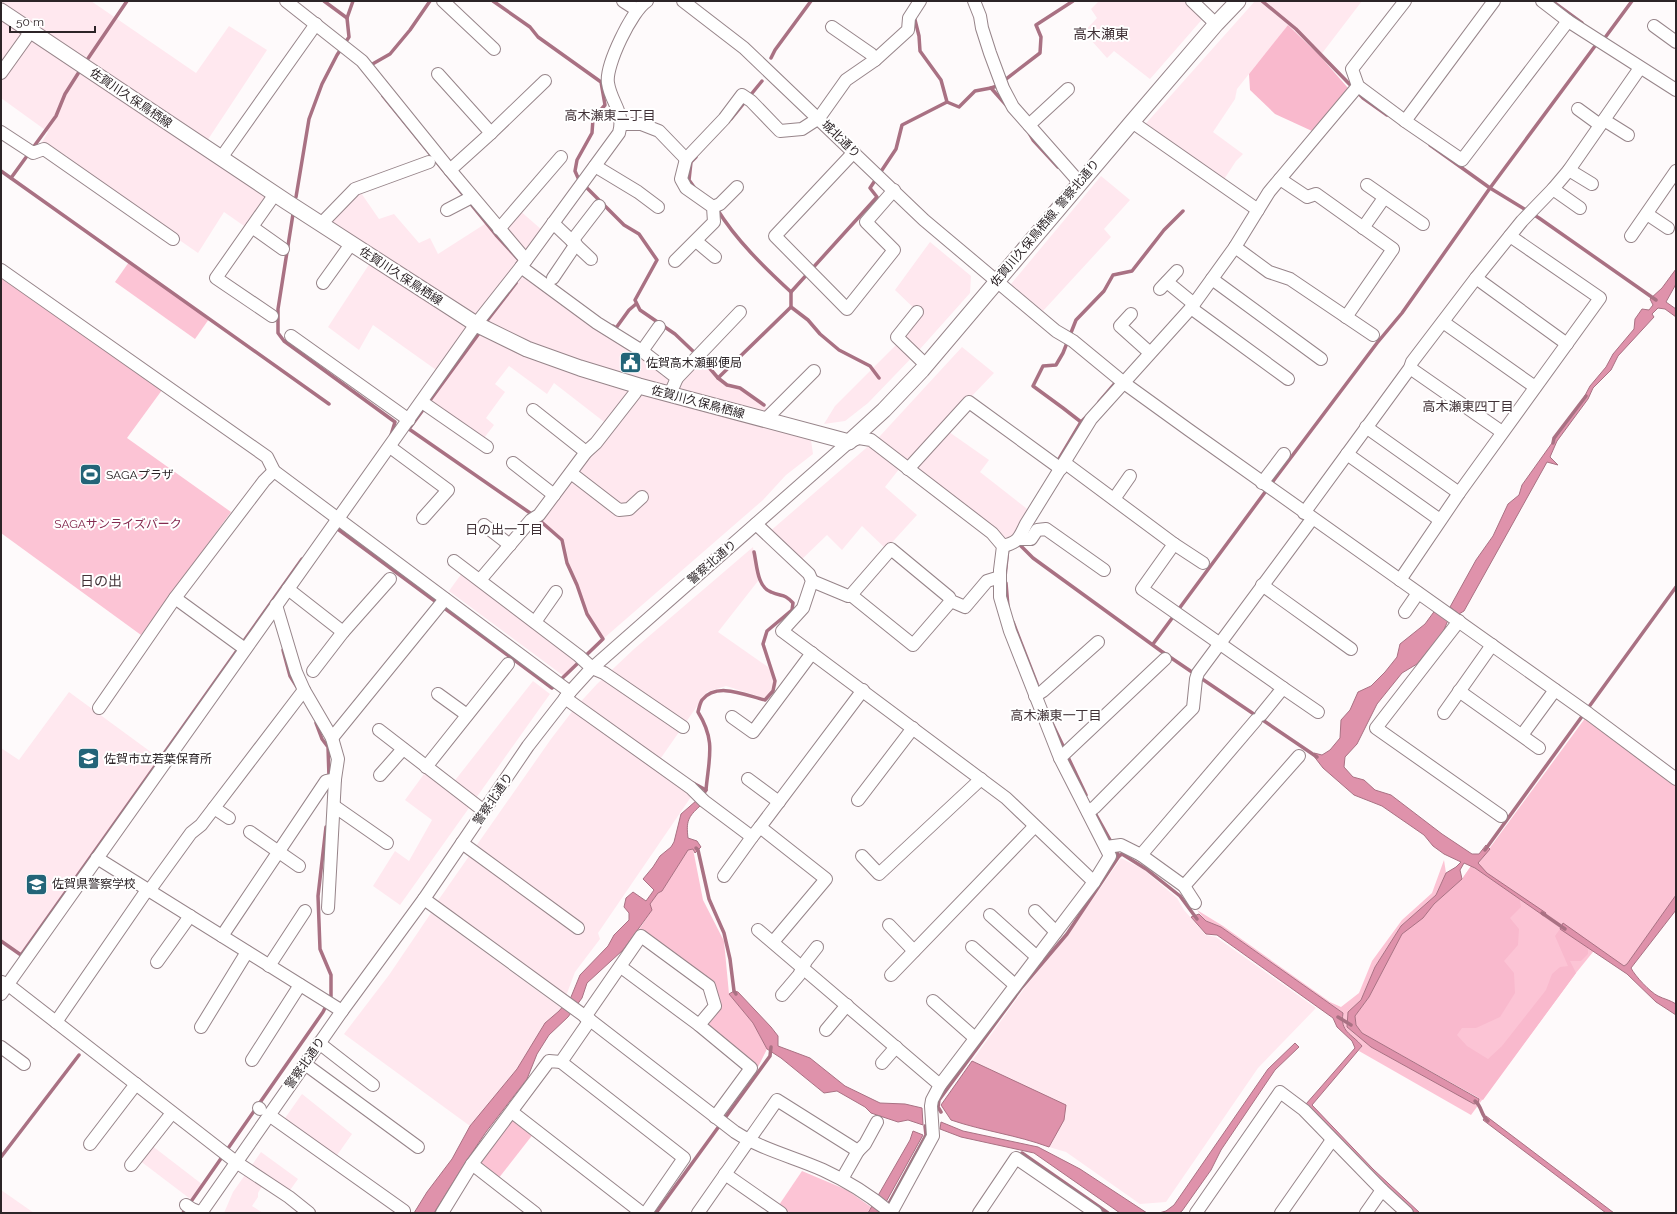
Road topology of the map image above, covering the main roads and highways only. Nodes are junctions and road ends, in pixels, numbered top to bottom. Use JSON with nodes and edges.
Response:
{"nodes":[{"id":1,"x":1238,"y":1,"type":"edge"},
{"id":2,"x":1,"y":11,"type":"edge"},
{"id":3,"x":849,"y":442,"type":"joint"}],
"edges":[{"from":1,"to":3,"type":"main road","name":"佐賀川久保鳥栖線, 警察北通り"},
{"from":2,"to":3,"type":"main road","name":"佐賀川久保鳥栖線"}]}
